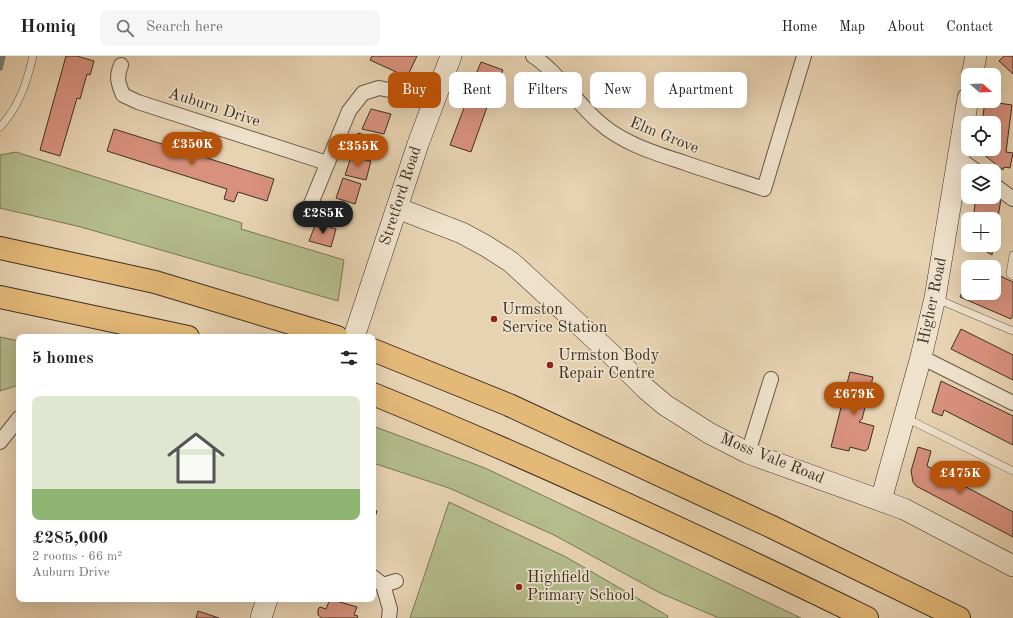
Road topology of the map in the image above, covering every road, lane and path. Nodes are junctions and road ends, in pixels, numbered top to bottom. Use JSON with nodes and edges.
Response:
{"nodes":[{"id":1,"x":33,"y":56,"type":"edge"},
{"id":2,"x":451,"y":56,"type":"edge"},
{"id":3,"x":533,"y":56,"type":"edge"},
{"id":4,"x":804,"y":56,"type":"edge"},
{"id":5,"x":976,"y":56,"type":"edge"},
{"id":6,"x":121,"y":65,"type":"dead end"},
{"id":7,"x":973,"y":68,"type":"edge"},
{"id":8,"x":441,"y":82,"type":"edge"},
{"id":9,"x":388,"y":89,"type":"edge"},
{"id":10,"x":431,"y":108,"type":"edge"},
{"id":11,"x":966,"y":108,"type":"edge"},
{"id":12,"x":0,"y":127,"type":"edge"},
{"id":13,"x":958,"y":158,"type":"junction"},
{"id":14,"x":327,"y":163,"type":"junction"},
{"id":15,"x":966,"y":164,"type":"edge"},
{"id":16,"x":1001,"y":188,"type":"edge"},
{"id":17,"x":1012,"y":195,"type":"edge"},
{"id":18,"x":310,"y":206,"type":"dead end"},
{"id":19,"x":398,"y":208,"type":"junction"},
{"id":20,"x":0,"y":248,"type":"edge"},
{"id":21,"x":1013,"y":255,"type":"edge"},
{"id":22,"x":1013,"y":276,"type":"edge"},
{"id":23,"x":0,"y":297,"type":"edge"},
{"id":24,"x":935,"y":298,"type":"junction"},
{"id":25,"x":1013,"y":331,"type":"edge"},
{"id":26,"x":174,"y":334,"type":"edge"},
{"id":27,"x":327,"y":334,"type":"edge"},
{"id":28,"x":355,"y":334,"type":"edge"},
{"id":29,"x":377,"y":351,"type":"edge"},
{"id":30,"x":921,"y":357,"type":"junction"},
{"id":31,"x":771,"y":380,"type":"dead end"},
{"id":32,"x":376,"y":395,"type":"edge"},
{"id":33,"x":1013,"y":403,"type":"edge"},
{"id":34,"x":904,"y":417,"type":"junction"},
{"id":35,"x":16,"y":422,"type":"edge"},
{"id":36,"x":0,"y":442,"type":"edge"},
{"id":37,"x":748,"y":453,"type":"junction"},
{"id":38,"x":1013,"y":471,"type":"edge"},
{"id":39,"x":881,"y":500,"type":"junction"},
{"id":40,"x":1013,"y":566,"type":"edge"},
{"id":41,"x":378,"y":581,"type":"edge"},
{"id":42,"x":396,"y":581,"type":"dead end"},
{"id":43,"x":266,"y":602,"type":"edge"},
{"id":44,"x":261,"y":618,"type":"edge"},
{"id":45,"x":389,"y":618,"type":"edge"},
{"id":46,"x":867,"y":618,"type":"edge"},
{"id":47,"x":959,"y":618,"type":"edge"}],
"edges":[{"from":1,"to":12,"type":"lane"},
{"from":2,"to":8,"type":"street","name":"Stretford Road"},
{"from":3,"to":4,"type":"street","name":"Elm Grove"},
{"from":5,"to":7,"type":"street"},
{"from":6,"to":14,"type":"street","name":"Auburn Drive"},
{"from":9,"to":14,"type":"street"},
{"from":10,"to":19,"type":"street","name":"Stretford Road"},
{"from":11,"to":13,"type":"street","name":"Higher Road"},
{"from":13,"to":15,"type":"street"},
{"from":13,"to":24,"type":"street","name":"Higher Road"},
{"from":14,"to":18,"type":"street"},
{"from":16,"to":17,"type":"street"},
{"from":19,"to":28,"type":"street","name":"Stretford Road"},
{"from":19,"to":37,"type":"street","name":"Moss Vale Road"},
{"from":20,"to":27,"type":"highway"},
{"from":21,"to":22,"type":"lane"},
{"from":23,"to":26,"type":"highway"},
{"from":24,"to":25,"type":"lane"},
{"from":24,"to":30,"type":"street","name":"Higher Road"},
{"from":29,"to":47,"type":"highway"},
{"from":30,"to":33,"type":"street"},
{"from":30,"to":34,"type":"street","name":"Higher Road"},
{"from":31,"to":37,"type":"street"},
{"from":32,"to":46,"type":"highway"},
{"from":34,"to":38,"type":"lane"},
{"from":34,"to":39,"type":"street","name":"Higher Road"},
{"from":35,"to":36,"type":"street"},
{"from":37,"to":39,"type":"street","name":"Moss Vale Road"},
{"from":39,"to":40,"type":"street","name":"Moss Vale Road"},
{"from":41,"to":42,"type":"street"},
{"from":41,"to":45,"type":"street"},
{"from":43,"to":44,"type":"street"}]}
